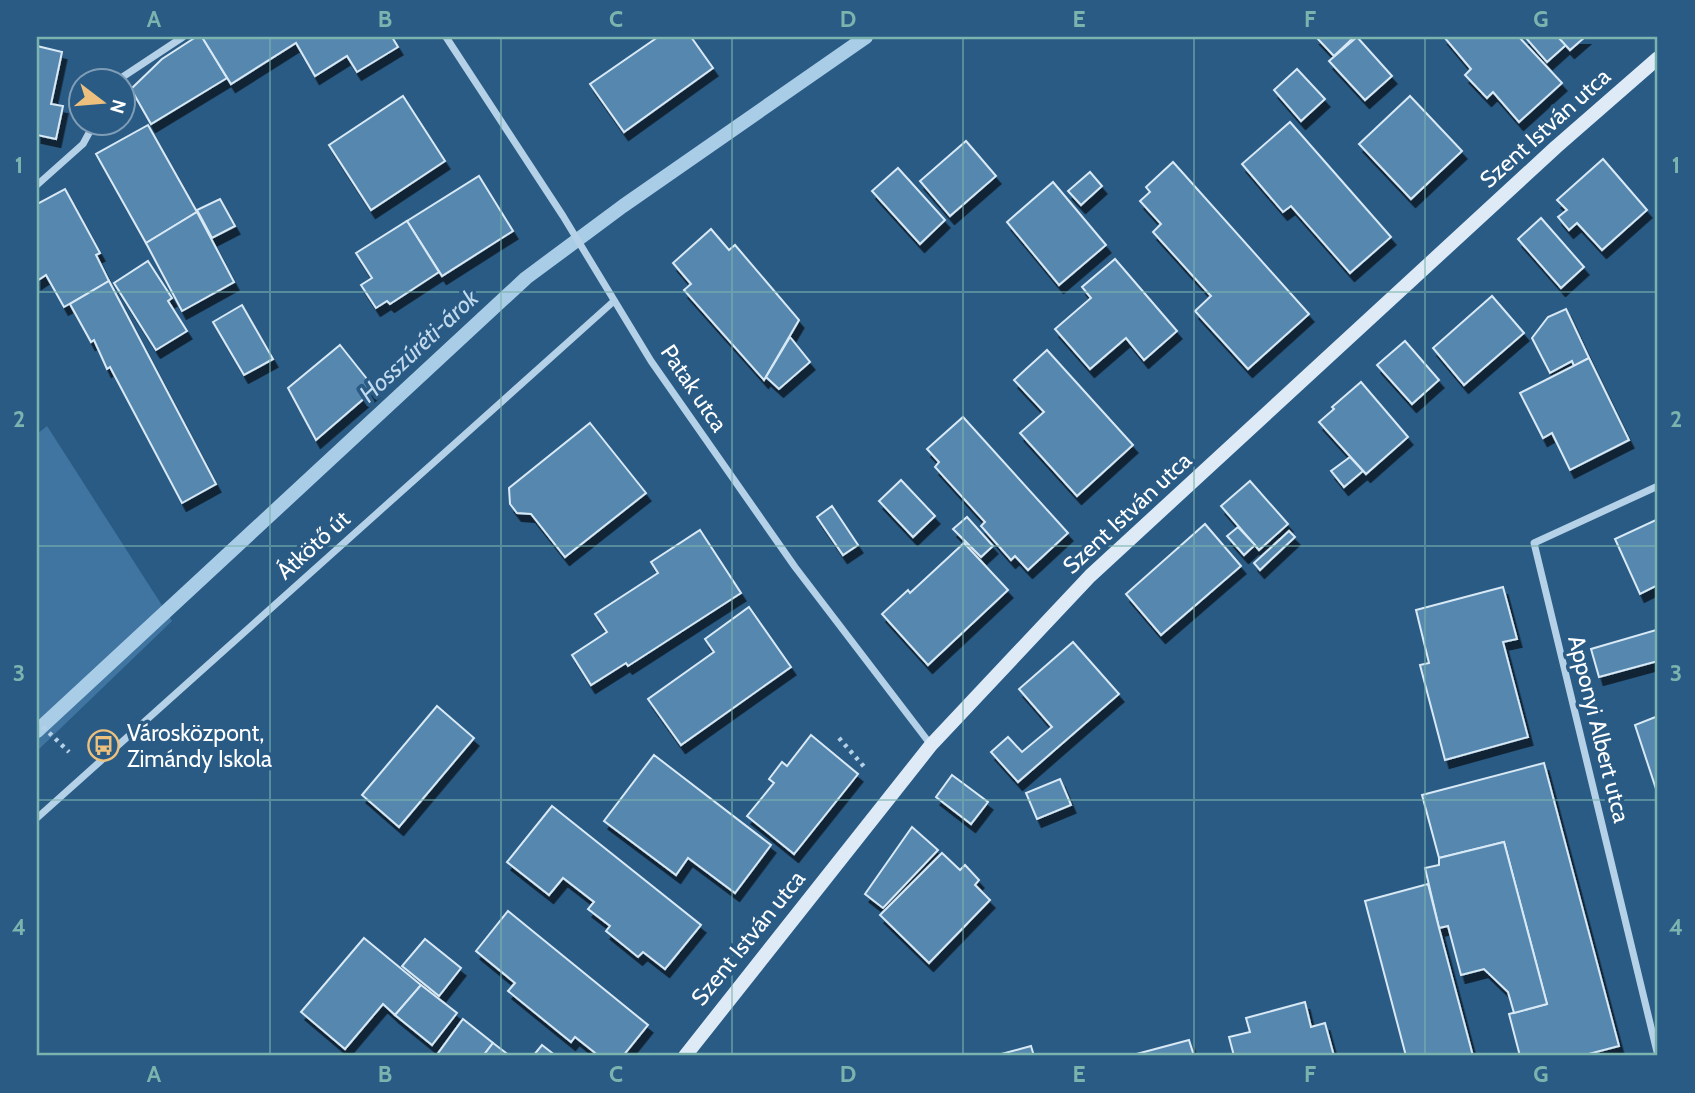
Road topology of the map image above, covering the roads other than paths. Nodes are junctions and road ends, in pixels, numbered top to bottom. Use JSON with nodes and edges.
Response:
{"nodes":[{"id":1,"x":183,"y":37,"type":"edge"},
{"id":2,"x":446,"y":37,"type":"edge"},
{"id":3,"x":456,"y":37,"type":"edge"},
{"id":4,"x":452,"y":45,"type":"junction"},
{"id":5,"x":1658,"y":58,"type":"edge"},
{"id":6,"x":136,"y":68,"type":"edge"},
{"id":7,"x":87,"y":136,"type":"edge"},
{"id":8,"x":37,"y":185,"type":"edge"},
{"id":9,"x":614,"y":300,"type":"junction"},
{"id":10,"x":1658,"y":486,"type":"edge"},
{"id":11,"x":931,"y":746,"type":"junction"},
{"id":12,"x":37,"y":818,"type":"edge"},
{"id":13,"x":685,"y":1056,"type":"edge"},
{"id":14,"x":1658,"y":1056,"type":"edge"}],
"edges":[{"from":1,"to":6,"type":"street"},
{"from":2,"to":4,"type":"street","name":"Patak utca"},
{"from":3,"to":4,"type":"street"},
{"from":4,"to":9,"type":"street","name":"Patak utca"},
{"from":5,"to":11,"type":"main road","name":"Szent István utca"},
{"from":7,"to":8,"type":"street"},
{"from":9,"to":11,"type":"street","name":"Patak utca"},
{"from":9,"to":12,"type":"street","name":"Átkötő út"},
{"from":10,"to":14,"type":"street","name":"Apponyi Albert utca"},
{"from":11,"to":13,"type":"main road","name":"Szent István utca"}]}
